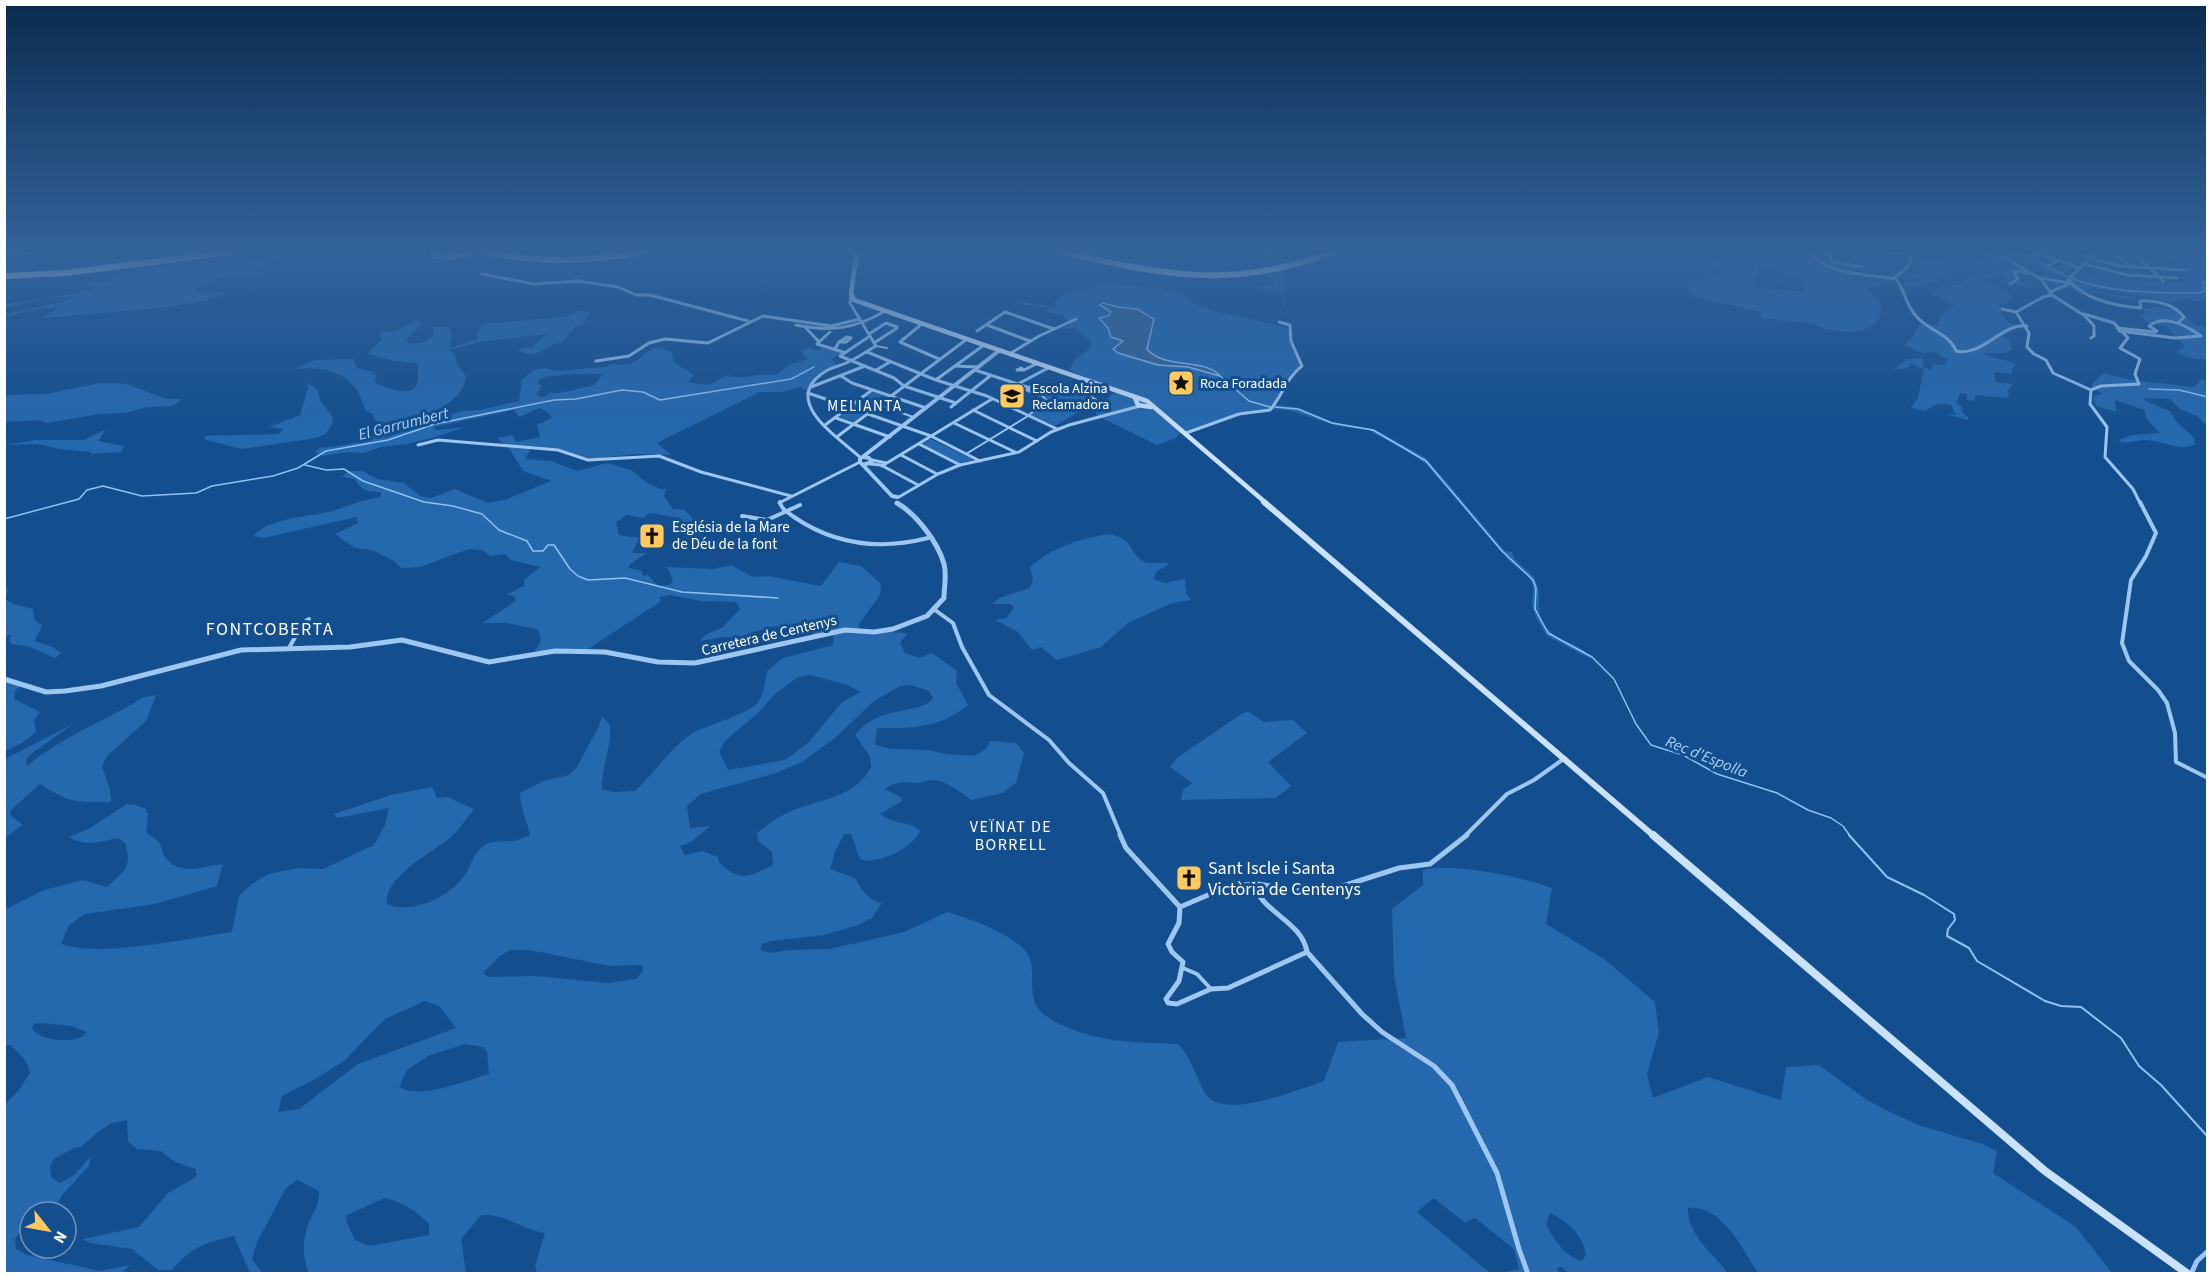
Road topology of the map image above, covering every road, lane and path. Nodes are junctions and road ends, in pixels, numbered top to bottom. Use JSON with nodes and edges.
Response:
{"nodes":[{"id":1,"x":719,"y":312,"type":"edge"},
{"id":2,"x":857,"y":312,"type":"edge"},
{"id":3,"x":882,"y":312,"type":"edge"},
{"id":4,"x":890,"y":312,"type":"edge"},
{"id":5,"x":1912,"y":312,"type":"edge"},
{"id":6,"x":2016,"y":312,"type":"edge"},
{"id":7,"x":2080,"y":312,"type":"edge"},
{"id":8,"x":2180,"y":312,"type":"edge"},
{"id":9,"x":2084,"y":314,"type":"junction"},
{"id":10,"x":860,"y":319,"type":"junction"},
{"id":11,"x":1076,"y":319,"type":"dead end"},
{"id":12,"x":748,"y":322,"type":"junction"},
{"id":13,"x":1279,"y":322,"type":"dead end"},
{"id":14,"x":923,"y":323,"type":"junction"},
{"id":15,"x":2178,"y":323,"type":"junction"},
{"id":16,"x":863,"y":324,"type":"junction"},
{"id":17,"x":796,"y":325,"type":"dead end"},
{"id":18,"x":986,"y":325,"type":"junction"},
{"id":19,"x":2027,"y":326,"type":"junction"},
{"id":20,"x":806,"y":328,"type":"junction"},
{"id":21,"x":1054,"y":329,"type":"junction"},
{"id":22,"x":2118,"y":329,"type":"junction"},
{"id":23,"x":831,"y":331,"type":"junction"},
{"id":24,"x":977,"y":331,"type":"dead end"},
{"id":25,"x":869,"y":335,"type":"junction"},
{"id":26,"x":2091,"y":338,"type":"dead end"},
{"id":27,"x":967,"y":339,"type":"junction"},
{"id":28,"x":1030,"y":341,"type":"junction"},
{"id":29,"x":839,"y":342,"type":"dead end"},
{"id":30,"x":818,"y":343,"type":"junction"},
{"id":31,"x":875,"y":344,"type":"junction"},
{"id":32,"x":985,"y":345,"type":"junction"},
{"id":33,"x":887,"y":348,"type":"dead end"},
{"id":34,"x":835,"y":349,"type":"junction"},
{"id":35,"x":1000,"y":350,"type":"junction"},
{"id":36,"x":844,"y":352,"type":"junction"},
{"id":37,"x":866,"y":352,"type":"junction"},
{"id":38,"x":1011,"y":353,"type":"junction"},
{"id":39,"x":939,"y":359,"type":"junction"},
{"id":40,"x":852,"y":360,"type":"junction"},
{"id":41,"x":596,"y":361,"type":"dead end"},
{"id":42,"x":890,"y":362,"type":"junction"},
{"id":43,"x":1038,"y":363,"type":"junction"},
{"id":44,"x":866,"y":366,"type":"junction"},
{"id":45,"x":955,"y":366,"type":"junction"},
{"id":46,"x":1050,"y":367,"type":"junction"},
{"id":47,"x":977,"y":368,"type":"junction"},
{"id":48,"x":876,"y":370,"type":"junction"},
{"id":49,"x":1023,"y":370,"type":"dead end"},
{"id":50,"x":920,"y":374,"type":"junction"},
{"id":51,"x":991,"y":375,"type":"junction"},
{"id":52,"x":841,"y":376,"type":"junction"},
{"id":53,"x":936,"y":380,"type":"junction"},
{"id":54,"x":1096,"y":383,"type":"junction"},
{"id":55,"x":1017,"y":384,"type":"junction"},
{"id":56,"x":904,"y":386,"type":"junction"},
{"id":57,"x":955,"y":386,"type":"junction"},
{"id":58,"x":810,"y":387,"type":"junction"},
{"id":59,"x":1030,"y":388,"type":"dead end"},
{"id":60,"x":872,"y":390,"type":"junction"},
{"id":61,"x":2091,"y":390,"type":"junction"},
{"id":62,"x":971,"y":391,"type":"junction"},
{"id":63,"x":808,"y":393,"type":"junction"},
{"id":64,"x":1040,"y":394,"type":"junction"},
{"id":65,"x":891,"y":396,"type":"junction"},
{"id":66,"x":940,"y":398,"type":"junction"},
{"id":67,"x":992,"y":399,"type":"junction"},
{"id":68,"x":1096,"y":400,"type":"dead end"},
{"id":69,"x":956,"y":403,"type":"junction"},
{"id":70,"x":1139,"y":403,"type":"junction"},
{"id":71,"x":879,"y":405,"type":"junction"},
{"id":72,"x":849,"y":407,"type":"junction"},
{"id":73,"x":951,"y":407,"type":"dead end"},
{"id":74,"x":927,"y":408,"type":"junction"},
{"id":75,"x":973,"y":410,"type":"junction"},
{"id":76,"x":868,"y":414,"type":"junction"},
{"id":77,"x":1028,"y":416,"type":"junction"},
{"id":78,"x":835,"y":417,"type":"junction"},
{"id":79,"x":915,"y":417,"type":"junction"},
{"id":80,"x":954,"y":422,"type":"junction"},
{"id":81,"x":854,"y":424,"type":"junction"},
{"id":82,"x":825,"y":425,"type":"junction"},
{"id":83,"x":903,"y":426,"type":"junction"},
{"id":84,"x":1009,"y":428,"type":"junction"},
{"id":85,"x":1058,"y":429,"type":"junction"},
{"id":86,"x":1186,"y":433,"type":"junction"},
{"id":87,"x":838,"y":436,"type":"junction"},
{"id":88,"x":931,"y":436,"type":"junction"},
{"id":89,"x":890,"y":437,"type":"junction"},
{"id":90,"x":989,"y":440,"type":"junction"},
{"id":91,"x":1037,"y":441,"type":"junction"},
{"id":92,"x":919,"y":444,"type":"junction"},
{"id":93,"x":418,"y":445,"type":"dead end"},
{"id":94,"x":1016,"y":453,"type":"junction"},
{"id":95,"x":966,"y":454,"type":"junction"},
{"id":96,"x":901,"y":455,"type":"junction"},
{"id":97,"x":980,"y":460,"type":"junction"},
{"id":98,"x":867,"y":461,"type":"junction"},
{"id":99,"x":884,"y":464,"type":"junction"},
{"id":100,"x":960,"y":465,"type":"junction"},
{"id":101,"x":938,"y":474,"type":"junction"},
{"id":102,"x":919,"y":485,"type":"junction"},
{"id":103,"x":791,"y":496,"type":"junction"},
{"id":104,"x":899,"y":499,"type":"junction"},
{"id":105,"x":800,"y":505,"type":"dead end"},
{"id":106,"x":785,"y":512,"type":"junction"},
{"id":107,"x":742,"y":516,"type":"dead end"},
{"id":108,"x":928,"y":538,"type":"junction"},
{"id":109,"x":935,"y":610,"type":"junction"},
{"id":110,"x":309,"y":619,"type":"dead end"},
{"id":111,"x":303,"y":623,"type":"junction"},
{"id":112,"x":285,"y":630,"type":"dead end"},
{"id":113,"x":289,"y":648,"type":"junction"},
{"id":114,"x":4,"y":679,"type":"edge"},
{"id":115,"x":1565,"y":758,"type":"junction"},
{"id":116,"x":2208,"y":778,"type":"edge"},
{"id":117,"x":1254,"y":886,"type":"junction"},
{"id":118,"x":1180,"y":907,"type":"junction"},
{"id":119,"x":1307,"y":952,"type":"junction"},
{"id":120,"x":1183,"y":968,"type":"junction"},
{"id":121,"x":1211,"y":989,"type":"junction"},
{"id":122,"x":2208,"y":1251,"type":"edge"},
{"id":123,"x":1528,"y":1274,"type":"edge"},
{"id":124,"x":2189,"y":1274,"type":"edge"}],
"edges":[{"from":1,"to":12,"type":"street"},
{"from":2,"to":10,"type":"street"},
{"from":3,"to":16,"type":"street"},
{"from":4,"to":14,"type":"main road"},
{"from":5,"to":19,"type":"street"},
{"from":6,"to":19,"type":"street"},
{"from":7,"to":9,"type":"street"},
{"from":8,"to":15,"type":"street"},
{"from":9,"to":22,"type":"street"},
{"from":9,"to":26,"type":"street"},
{"from":10,"to":12,"type":"street"},
{"from":10,"to":16,"type":"street"},
{"from":11,"to":21,"type":"street"},
{"from":12,"to":41,"type":"street"},
{"from":13,"to":86,"type":"street"},
{"from":14,"to":27,"type":"main road"},
{"from":14,"to":39,"type":"street"},
{"from":15,"to":22,"type":"street"},
{"from":15,"to":22,"type":"street"},
{"from":16,"to":23,"type":"street"},
{"from":16,"to":25,"type":"street"},
{"from":17,"to":20,"type":"street"},
{"from":18,"to":21,"type":"street"},
{"from":18,"to":24,"type":"street"},
{"from":18,"to":28,"type":"street"},
{"from":19,"to":61,"type":"street"},
{"from":20,"to":23,"type":"street"},
{"from":20,"to":30,"type":"street"},
{"from":21,"to":28,"type":"street"},
{"from":22,"to":61,"type":"street"},
{"from":23,"to":30,"type":"street"},
{"from":25,"to":31,"type":"street"},
{"from":25,"to":31,"type":"street"},
{"from":25,"to":36,"type":"street"},
{"from":27,"to":32,"type":"main road"},
{"from":27,"to":39,"type":"street"},
{"from":28,"to":38,"type":"street"},
{"from":29,"to":34,"type":"street"},
{"from":30,"to":34,"type":"street"},
{"from":31,"to":33,"type":"street"},
{"from":31,"to":37,"type":"street"},
{"from":32,"to":35,"type":"main road"},
{"from":32,"to":45,"type":"street"},
{"from":34,"to":36,"type":"street"},
{"from":35,"to":38,"type":"main road"},
{"from":35,"to":47,"type":"street"},
{"from":36,"to":40,"type":"street"},
{"from":37,"to":40,"type":"street"},
{"from":37,"to":42,"type":"street"},
{"from":38,"to":43,"type":"main road"},
{"from":39,"to":50,"type":"street"},
{"from":40,"to":44,"type":"street"},
{"from":40,"to":58,"type":"street"},
{"from":42,"to":48,"type":"street"},
{"from":42,"to":50,"type":"street"},
{"from":43,"to":46,"type":"main road"},
{"from":43,"to":49,"type":"street"},
{"from":44,"to":48,"type":"street"},
{"from":44,"to":52,"type":"street"},
{"from":45,"to":47,"type":"street"},
{"from":45,"to":53,"type":"street"},
{"from":46,"to":54,"type":"main road"},
{"from":46,"to":55,"type":"street"},
{"from":47,"to":51,"type":"street"},
{"from":47,"to":57,"type":"street"},
{"from":48,"to":56,"type":"street"},
{"from":50,"to":53,"type":"street"},
{"from":50,"to":56,"type":"street"},
{"from":51,"to":55,"type":"street"},
{"from":51,"to":62,"type":"street"},
{"from":52,"to":58,"type":"street"},
{"from":52,"to":60,"type":"street"},
{"from":53,"to":57,"type":"street"},
{"from":54,"to":68,"type":"street"},
{"from":54,"to":70,"type":"main road"},
{"from":55,"to":59,"type":"street"},
{"from":56,"to":65,"type":"street"},
{"from":56,"to":66,"type":"street"},
{"from":57,"to":62,"type":"street"},
{"from":57,"to":66,"type":"street"},
{"from":58,"to":63,"type":"street"},
{"from":60,"to":65,"type":"street"},
{"from":60,"to":72,"type":"street"},
{"from":61,"to":116,"type":"street"},
{"from":62,"to":67,"type":"street"},
{"from":62,"to":69,"type":"street"},
{"from":63,"to":72,"type":"street"},
{"from":63,"to":82,"type":"street"},
{"from":64,"to":64,"type":"street"},
{"from":64,"to":77,"type":"street"},
{"from":65,"to":71,"type":"street"},
{"from":65,"to":74,"type":"street"},
{"from":66,"to":69,"type":"street"},
{"from":66,"to":74,"type":"street"},
{"from":67,"to":75,"type":"street"},
{"from":67,"to":77,"type":"street"},
{"from":69,"to":73,"type":"street"},
{"from":70,"to":85,"type":"street"},
{"from":70,"to":86,"type":"main road"},
{"from":71,"to":76,"type":"street"},
{"from":71,"to":79,"type":"street"},
{"from":72,"to":78,"type":"street"},
{"from":74,"to":79,"type":"street"},
{"from":75,"to":80,"type":"street"},
{"from":75,"to":84,"type":"street"},
{"from":76,"to":81,"type":"street"},
{"from":76,"to":83,"type":"street"},
{"from":77,"to":84,"type":"street"},
{"from":77,"to":85,"type":"street"},
{"from":78,"to":81,"type":"street"},
{"from":78,"to":82,"type":"street"},
{"from":79,"to":83,"type":"street"},
{"from":80,"to":88,"type":"street"},
{"from":80,"to":90,"type":"street"},
{"from":81,"to":87,"type":"street"},
{"from":81,"to":89,"type":"street"},
{"from":82,"to":87,"type":"street"},
{"from":83,"to":88,"type":"street"},
{"from":83,"to":89,"type":"street"},
{"from":84,"to":90,"type":"street"},
{"from":84,"to":91,"type":"street"},
{"from":85,"to":91,"type":"street"},
{"from":86,"to":115,"type":"main road"},
{"from":87,"to":98,"type":"street"},
{"from":88,"to":92,"type":"street"},
{"from":88,"to":95,"type":"street"},
{"from":89,"to":98,"type":"street"},
{"from":90,"to":94,"type":"street"},
{"from":90,"to":95,"type":"street"},
{"from":91,"to":94,"type":"street"},
{"from":92,"to":96,"type":"street"},
{"from":92,"to":100,"type":"street"},
{"from":93,"to":103,"type":"street"},
{"from":94,"to":97,"type":"street"},
{"from":95,"to":97,"type":"street"},
{"from":96,"to":99,"type":"street"},
{"from":96,"to":101,"type":"street"},
{"from":97,"to":100,"type":"street"},
{"from":98,"to":99,"type":"street"},
{"from":98,"to":103,"type":"street"},
{"from":98,"to":104,"type":"street"},
{"from":99,"to":102,"type":"street"},
{"from":100,"to":101,"type":"street"},
{"from":101,"to":102,"type":"street"},
{"from":102,"to":104,"type":"street"},
{"from":103,"to":106,"type":"street"},
{"from":104,"to":108,"type":"street"},
{"from":105,"to":106,"type":"street"},
{"from":106,"to":107,"type":"street"},
{"from":106,"to":108,"type":"street"},
{"from":108,"to":109,"type":"street"},
{"from":109,"to":113,"type":"street","name":"Carretera de Centenys"},
{"from":109,"to":118,"type":"street"},
{"from":110,"to":111,"type":"street"},
{"from":111,"to":112,"type":"street"},
{"from":111,"to":113,"type":"street"},
{"from":113,"to":114,"type":"street","name":"Carretera de Centenys"},
{"from":115,"to":117,"type":"street"},
{"from":115,"to":124,"type":"main road"},
{"from":117,"to":118,"type":"street"},
{"from":117,"to":119,"type":"street"},
{"from":118,"to":120,"type":"street"},
{"from":119,"to":121,"type":"street"},
{"from":119,"to":123,"type":"street"},
{"from":120,"to":121,"type":"street"},
{"from":120,"to":121,"type":"street"},
{"from":122,"to":124,"type":"street"}]}
